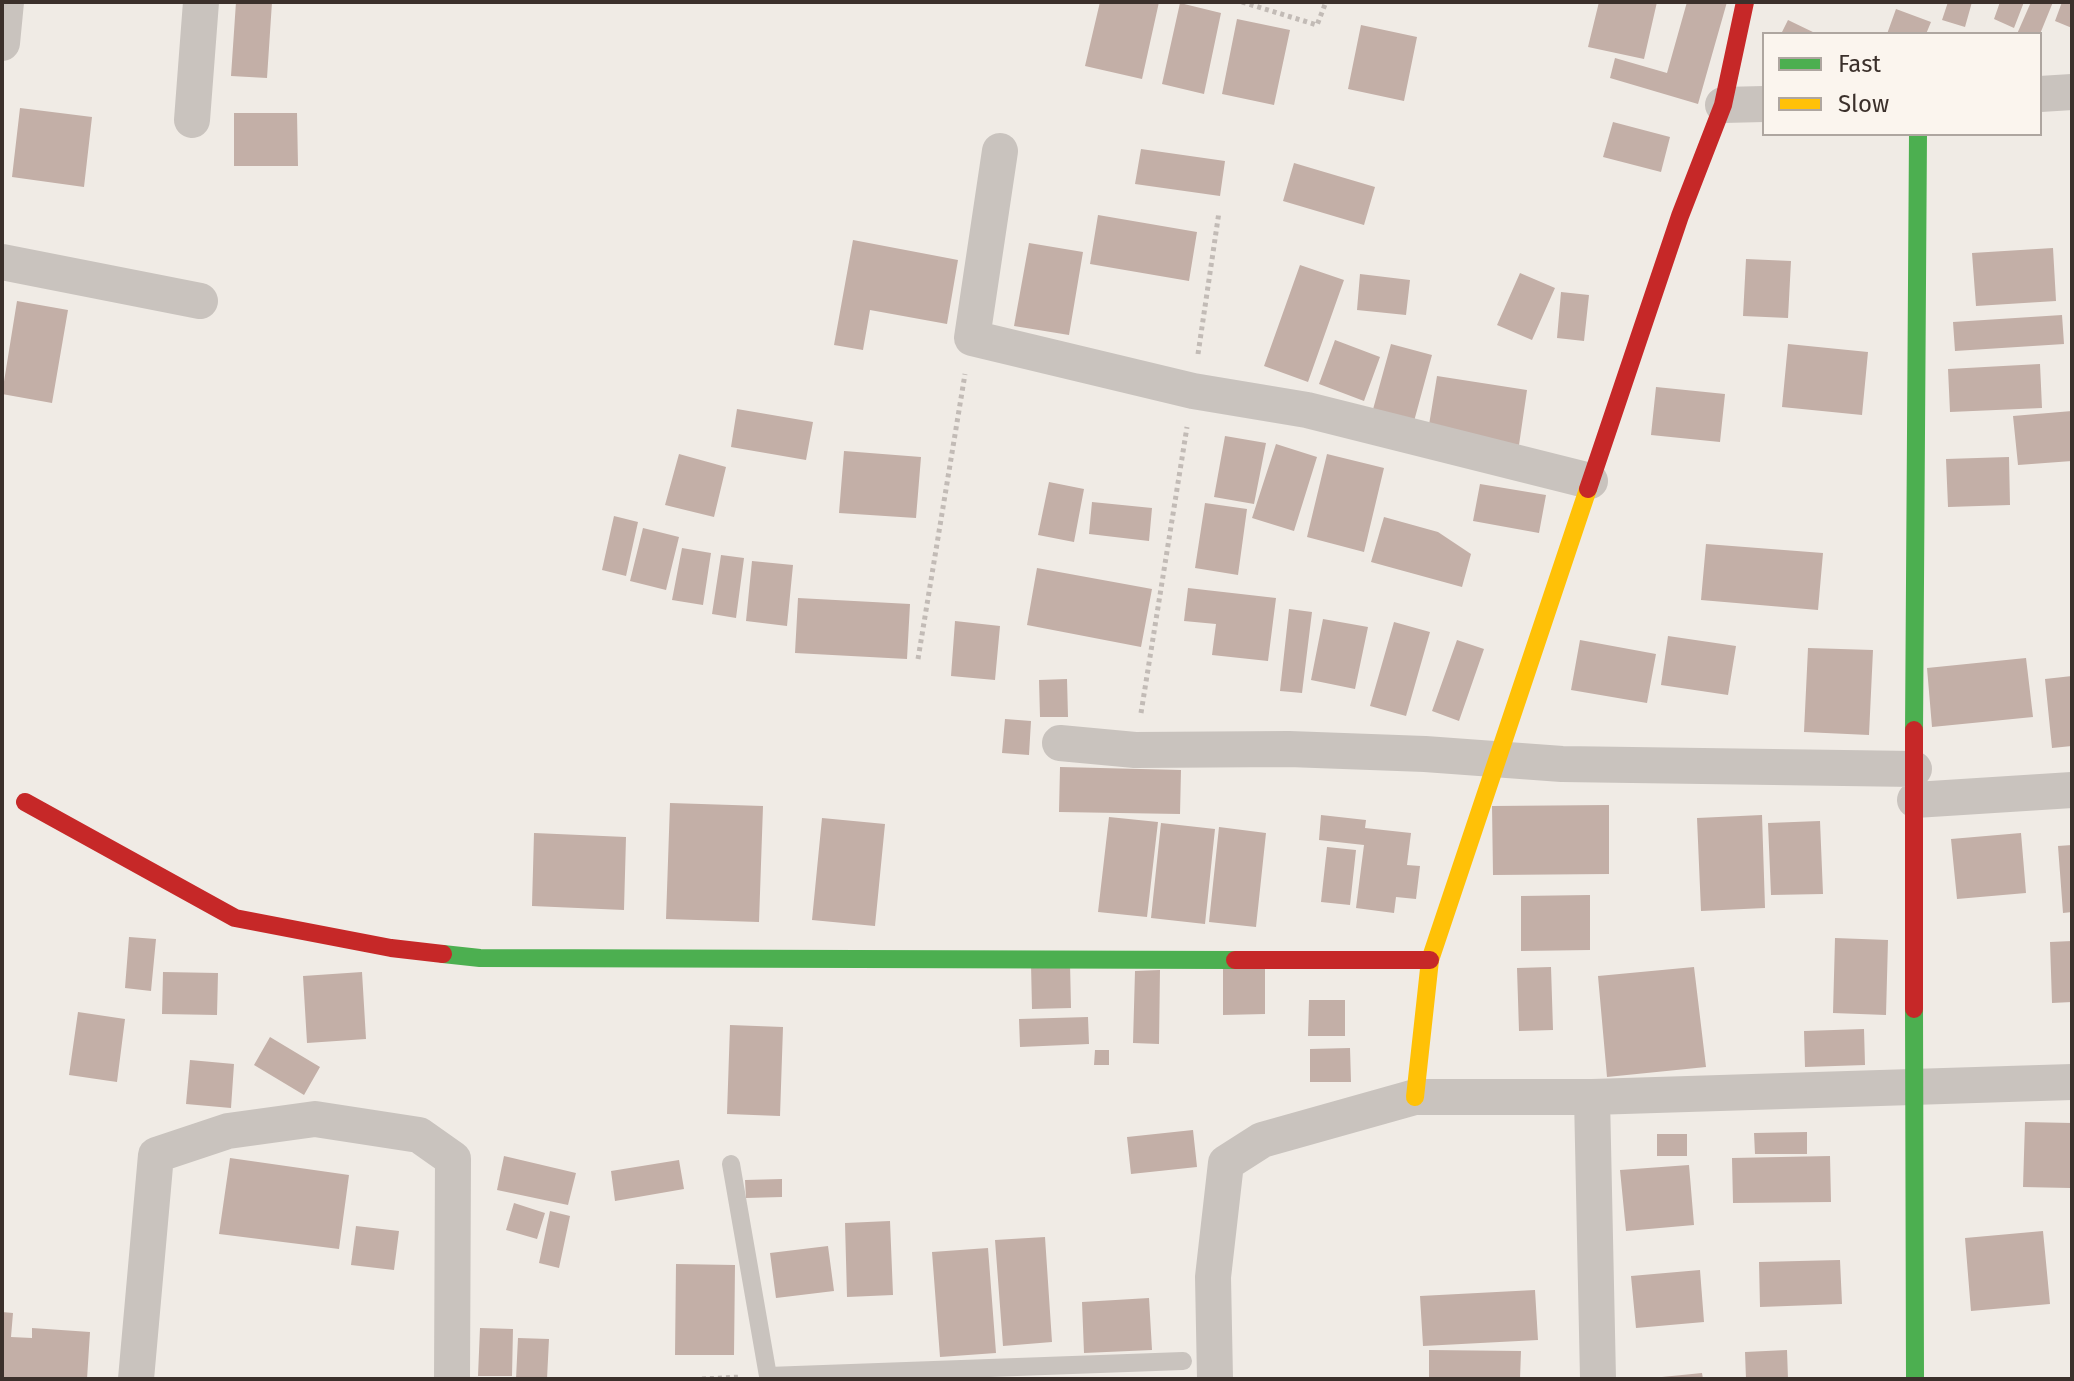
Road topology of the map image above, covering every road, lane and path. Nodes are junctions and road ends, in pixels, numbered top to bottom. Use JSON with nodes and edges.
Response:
{"nodes":[{"id":1,"x":6,"y":2,"type":"edge"},
{"id":2,"x":201,"y":2,"type":"edge"},
{"id":3,"x":1242,"y":2,"type":"edge"},
{"id":4,"x":1326,"y":2,"type":"edge"},
{"id":5,"x":1745,"y":2,"type":"edge"},
{"id":6,"x":2,"y":43,"type":"edge"},
{"id":7,"x":2072,"y":92,"type":"edge"},
{"id":8,"x":2042,"y":94,"type":"edge"},
{"id":9,"x":1762,"y":104,"type":"edge"},
{"id":10,"x":1723,"y":105,"type":"junction"},
{"id":11,"x":192,"y":120,"type":"dead end"},
{"id":12,"x":1918,"y":136,"type":"edge"},
{"id":13,"x":1000,"y":151,"type":"dead end"},
{"id":14,"x":1219,"y":212,"type":"dead end"},
{"id":15,"x":2,"y":262,"type":"edge"},
{"id":16,"x":200,"y":301,"type":"dead end"},
{"id":17,"x":972,"y":338,"type":"junction"},
{"id":18,"x":1193,"y":391,"type":"junction"},
{"id":19,"x":1590,"y":481,"type":"junction"},
{"id":20,"x":918,"y":659,"type":"dead end"},
{"id":21,"x":1060,"y":743,"type":"dead end"},
{"id":22,"x":1135,"y":750,"type":"junction"},
{"id":23,"x":1496,"y":762,"type":"junction"},
{"id":24,"x":1914,"y":784,"type":"junction"},
{"id":25,"x":2072,"y":790,"type":"edge"},
{"id":26,"x":25,"y":802,"type":"dead end"},
{"id":27,"x":1430,"y":960,"type":"junction"},
{"id":28,"x":2072,"y":1082,"type":"edge"},
{"id":29,"x":1917,"y":1085,"type":"junction"},
{"id":30,"x":1415,"y":1097,"type":"junction"},
{"id":31,"x":1592,"y":1097,"type":"junction"},
{"id":32,"x":731,"y":1164,"type":"dead end"},
{"id":33,"x":1183,"y":1361,"type":"dead end"},
{"id":34,"x":136,"y":1379,"type":"edge"},
{"id":35,"x":452,"y":1379,"type":"edge"},
{"id":36,"x":1215,"y":1379,"type":"edge"},
{"id":37,"x":1598,"y":1379,"type":"edge"},
{"id":38,"x":1915,"y":1379,"type":"edge"}],
"edges":[{"from":1,"to":6,"type":"street"},
{"from":2,"to":11,"type":"street"},
{"from":3,"to":4,"type":"path"},
{"from":5,"to":10,"type":"street"},
{"from":7,"to":8,"type":"street"},
{"from":9,"to":10,"type":"street"},
{"from":10,"to":19,"type":"street"},
{"from":12,"to":24,"type":"street"},
{"from":13,"to":17,"type":"street"},
{"from":14,"to":18,"type":"path"},
{"from":15,"to":16,"type":"street"},
{"from":17,"to":18,"type":"street"},
{"from":17,"to":20,"type":"path"},
{"from":18,"to":19,"type":"street"},
{"from":18,"to":22,"type":"path"},
{"from":19,"to":23,"type":"street"},
{"from":21,"to":22,"type":"street"},
{"from":22,"to":23,"type":"street"},
{"from":23,"to":24,"type":"street"},
{"from":23,"to":27,"type":"street"},
{"from":24,"to":25,"type":"street"},
{"from":24,"to":29,"type":"street"},
{"from":26,"to":27,"type":"street"},
{"from":27,"to":30,"type":"street"},
{"from":28,"to":29,"type":"street"},
{"from":29,"to":31,"type":"street"},
{"from":29,"to":38,"type":"street"},
{"from":30,"to":31,"type":"street"},
{"from":30,"to":36,"type":"street"},
{"from":31,"to":37,"type":"street"},
{"from":32,"to":33,"type":"lane"},
{"from":34,"to":35,"type":"street"}]}
